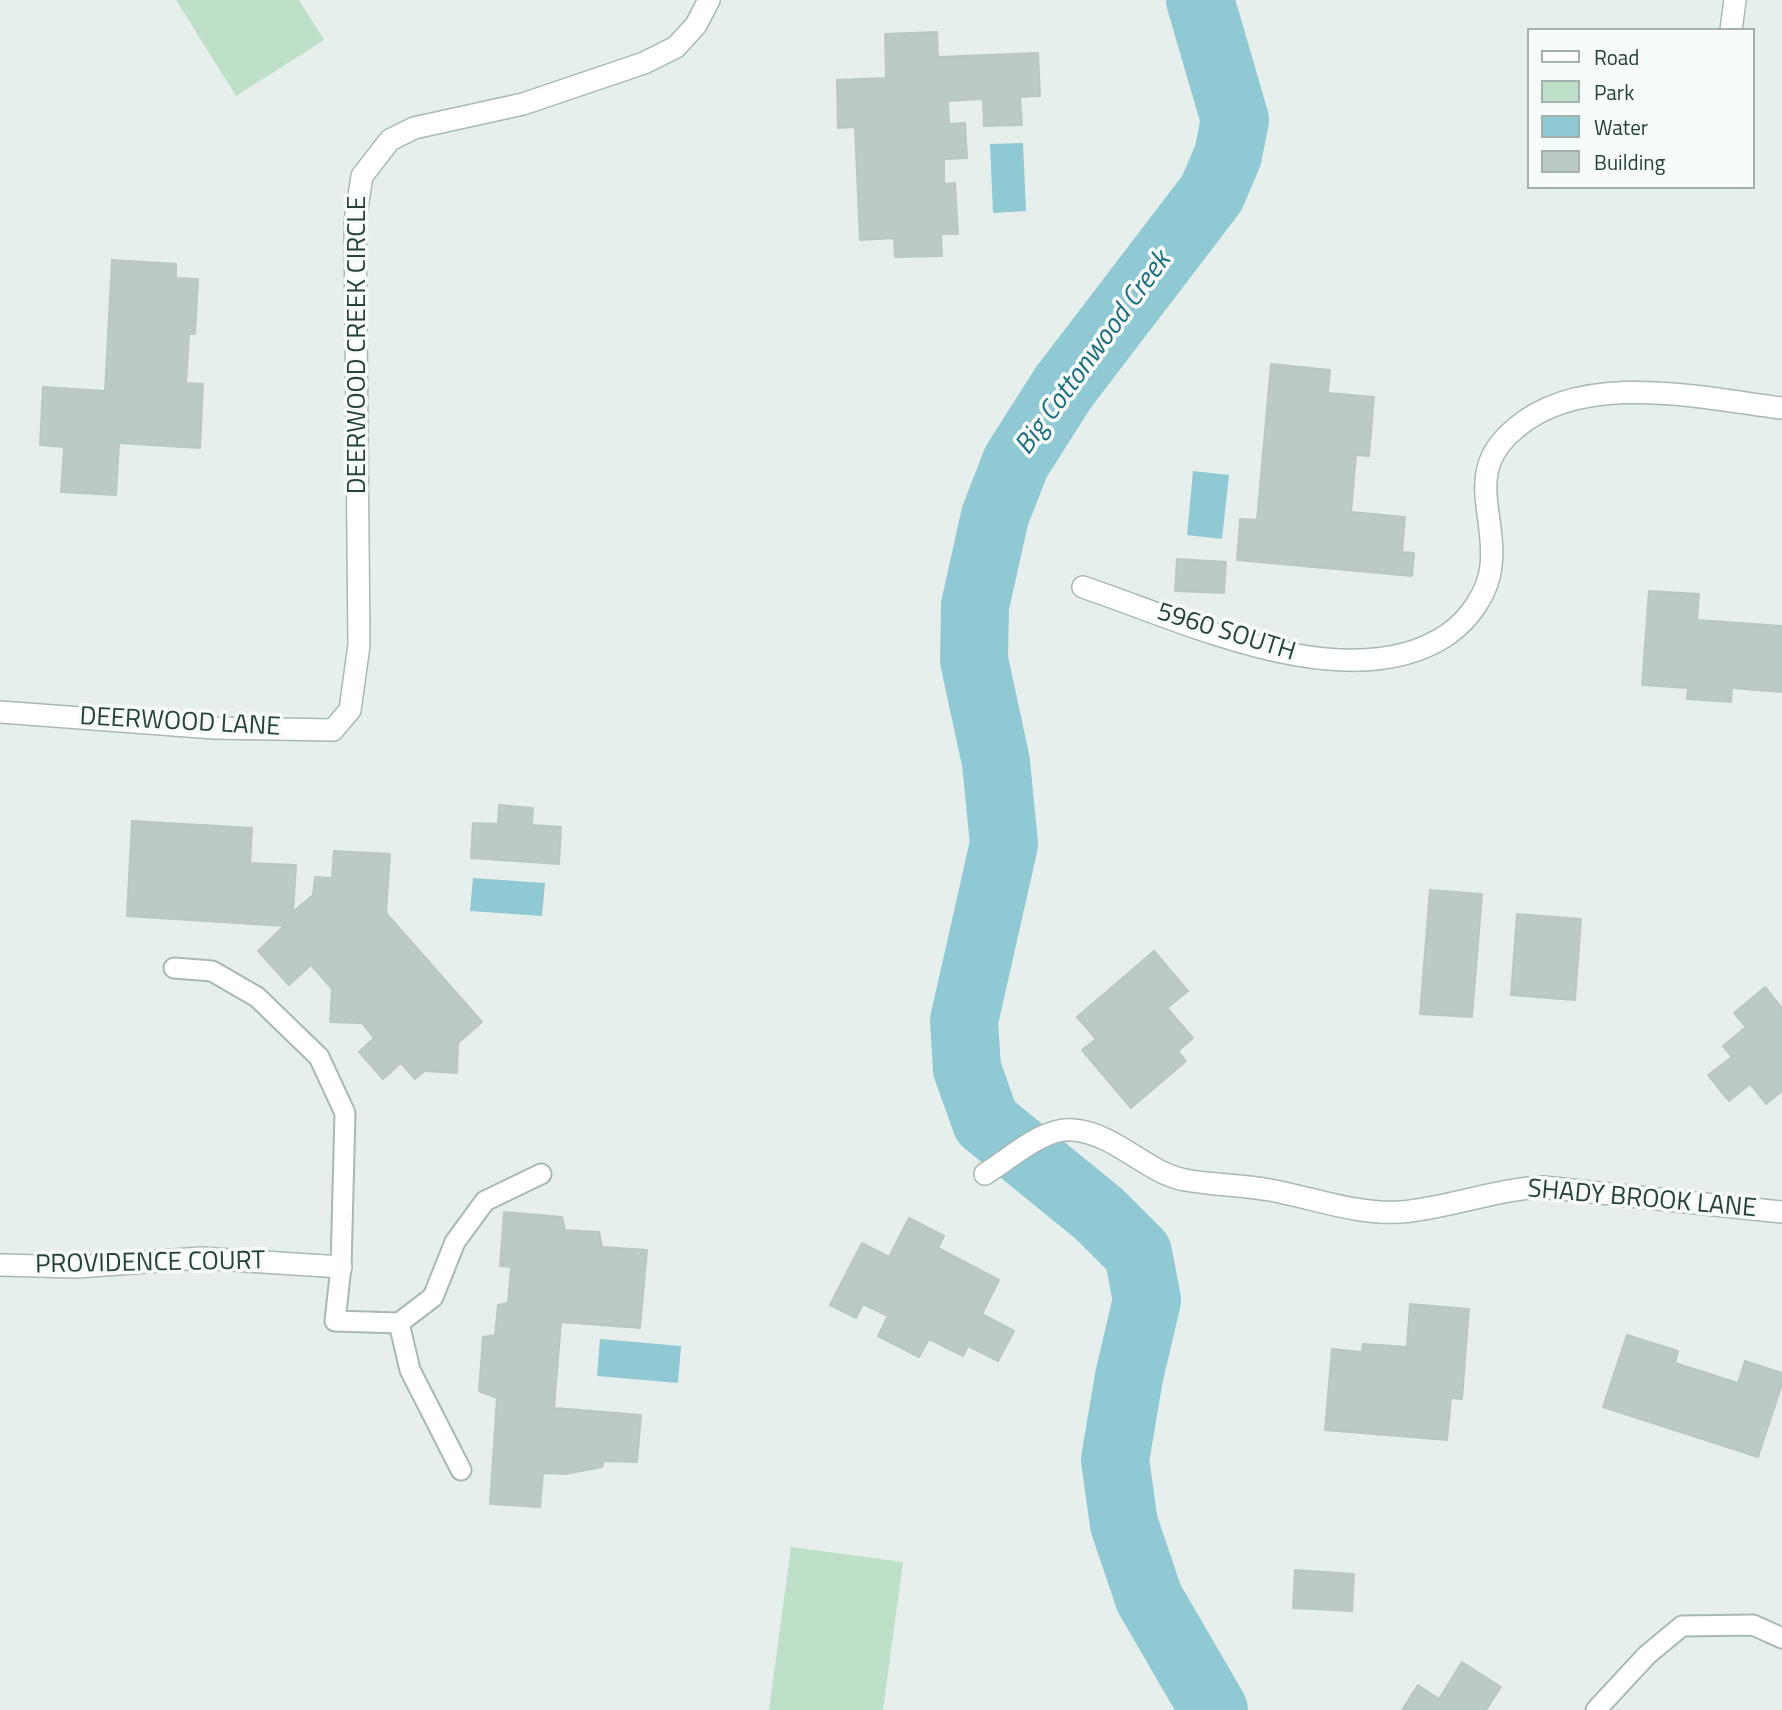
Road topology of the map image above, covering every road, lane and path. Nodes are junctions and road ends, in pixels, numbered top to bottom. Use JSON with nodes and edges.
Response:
{"nodes":[{"id":1,"x":709,"y":0,"type":"edge"},
{"id":2,"x":1735,"y":0,"type":"edge"},
{"id":3,"x":1731,"y":28,"type":"edge"},
{"id":4,"x":1782,"y":408,"type":"edge"},
{"id":5,"x":1083,"y":587,"type":"dead end"},
{"id":6,"x":350,"y":710,"type":"joint"},
{"id":7,"x":0,"y":712,"type":"edge"},
{"id":8,"x":174,"y":968,"type":"dead end"},
{"id":9,"x":541,"y":1174,"type":"dead end"},
{"id":10,"x":985,"y":1174,"type":"dead end"},
{"id":11,"x":1782,"y":1212,"type":"edge"},
{"id":12,"x":0,"y":1265,"type":"edge"},
{"id":13,"x":341,"y":1267,"type":"junction"},
{"id":14,"x":399,"y":1323,"type":"junction"},
{"id":15,"x":461,"y":1470,"type":"dead end"},
{"id":16,"x":1782,"y":1638,"type":"edge"},
{"id":17,"x":1596,"y":1710,"type":"edge"}],
"edges":[{"from":1,"to":6,"type":"street","name":"DEERWOOD CREEK CIRCLE"},
{"from":2,"to":3,"type":"street"},
{"from":4,"to":5,"type":"street","name":"5960 SOUTH"},
{"from":6,"to":7,"type":"street","name":"DEERWOOD LANE"},
{"from":8,"to":13,"type":"lane"},
{"from":9,"to":14,"type":"lane"},
{"from":10,"to":11,"type":"street","name":"SHADY BROOK LANE"},
{"from":12,"to":13,"type":"street","name":"PROVIDENCE COURT"},
{"from":13,"to":14,"type":"lane"},
{"from":14,"to":15,"type":"lane"},
{"from":16,"to":17,"type":"lane"}]}
